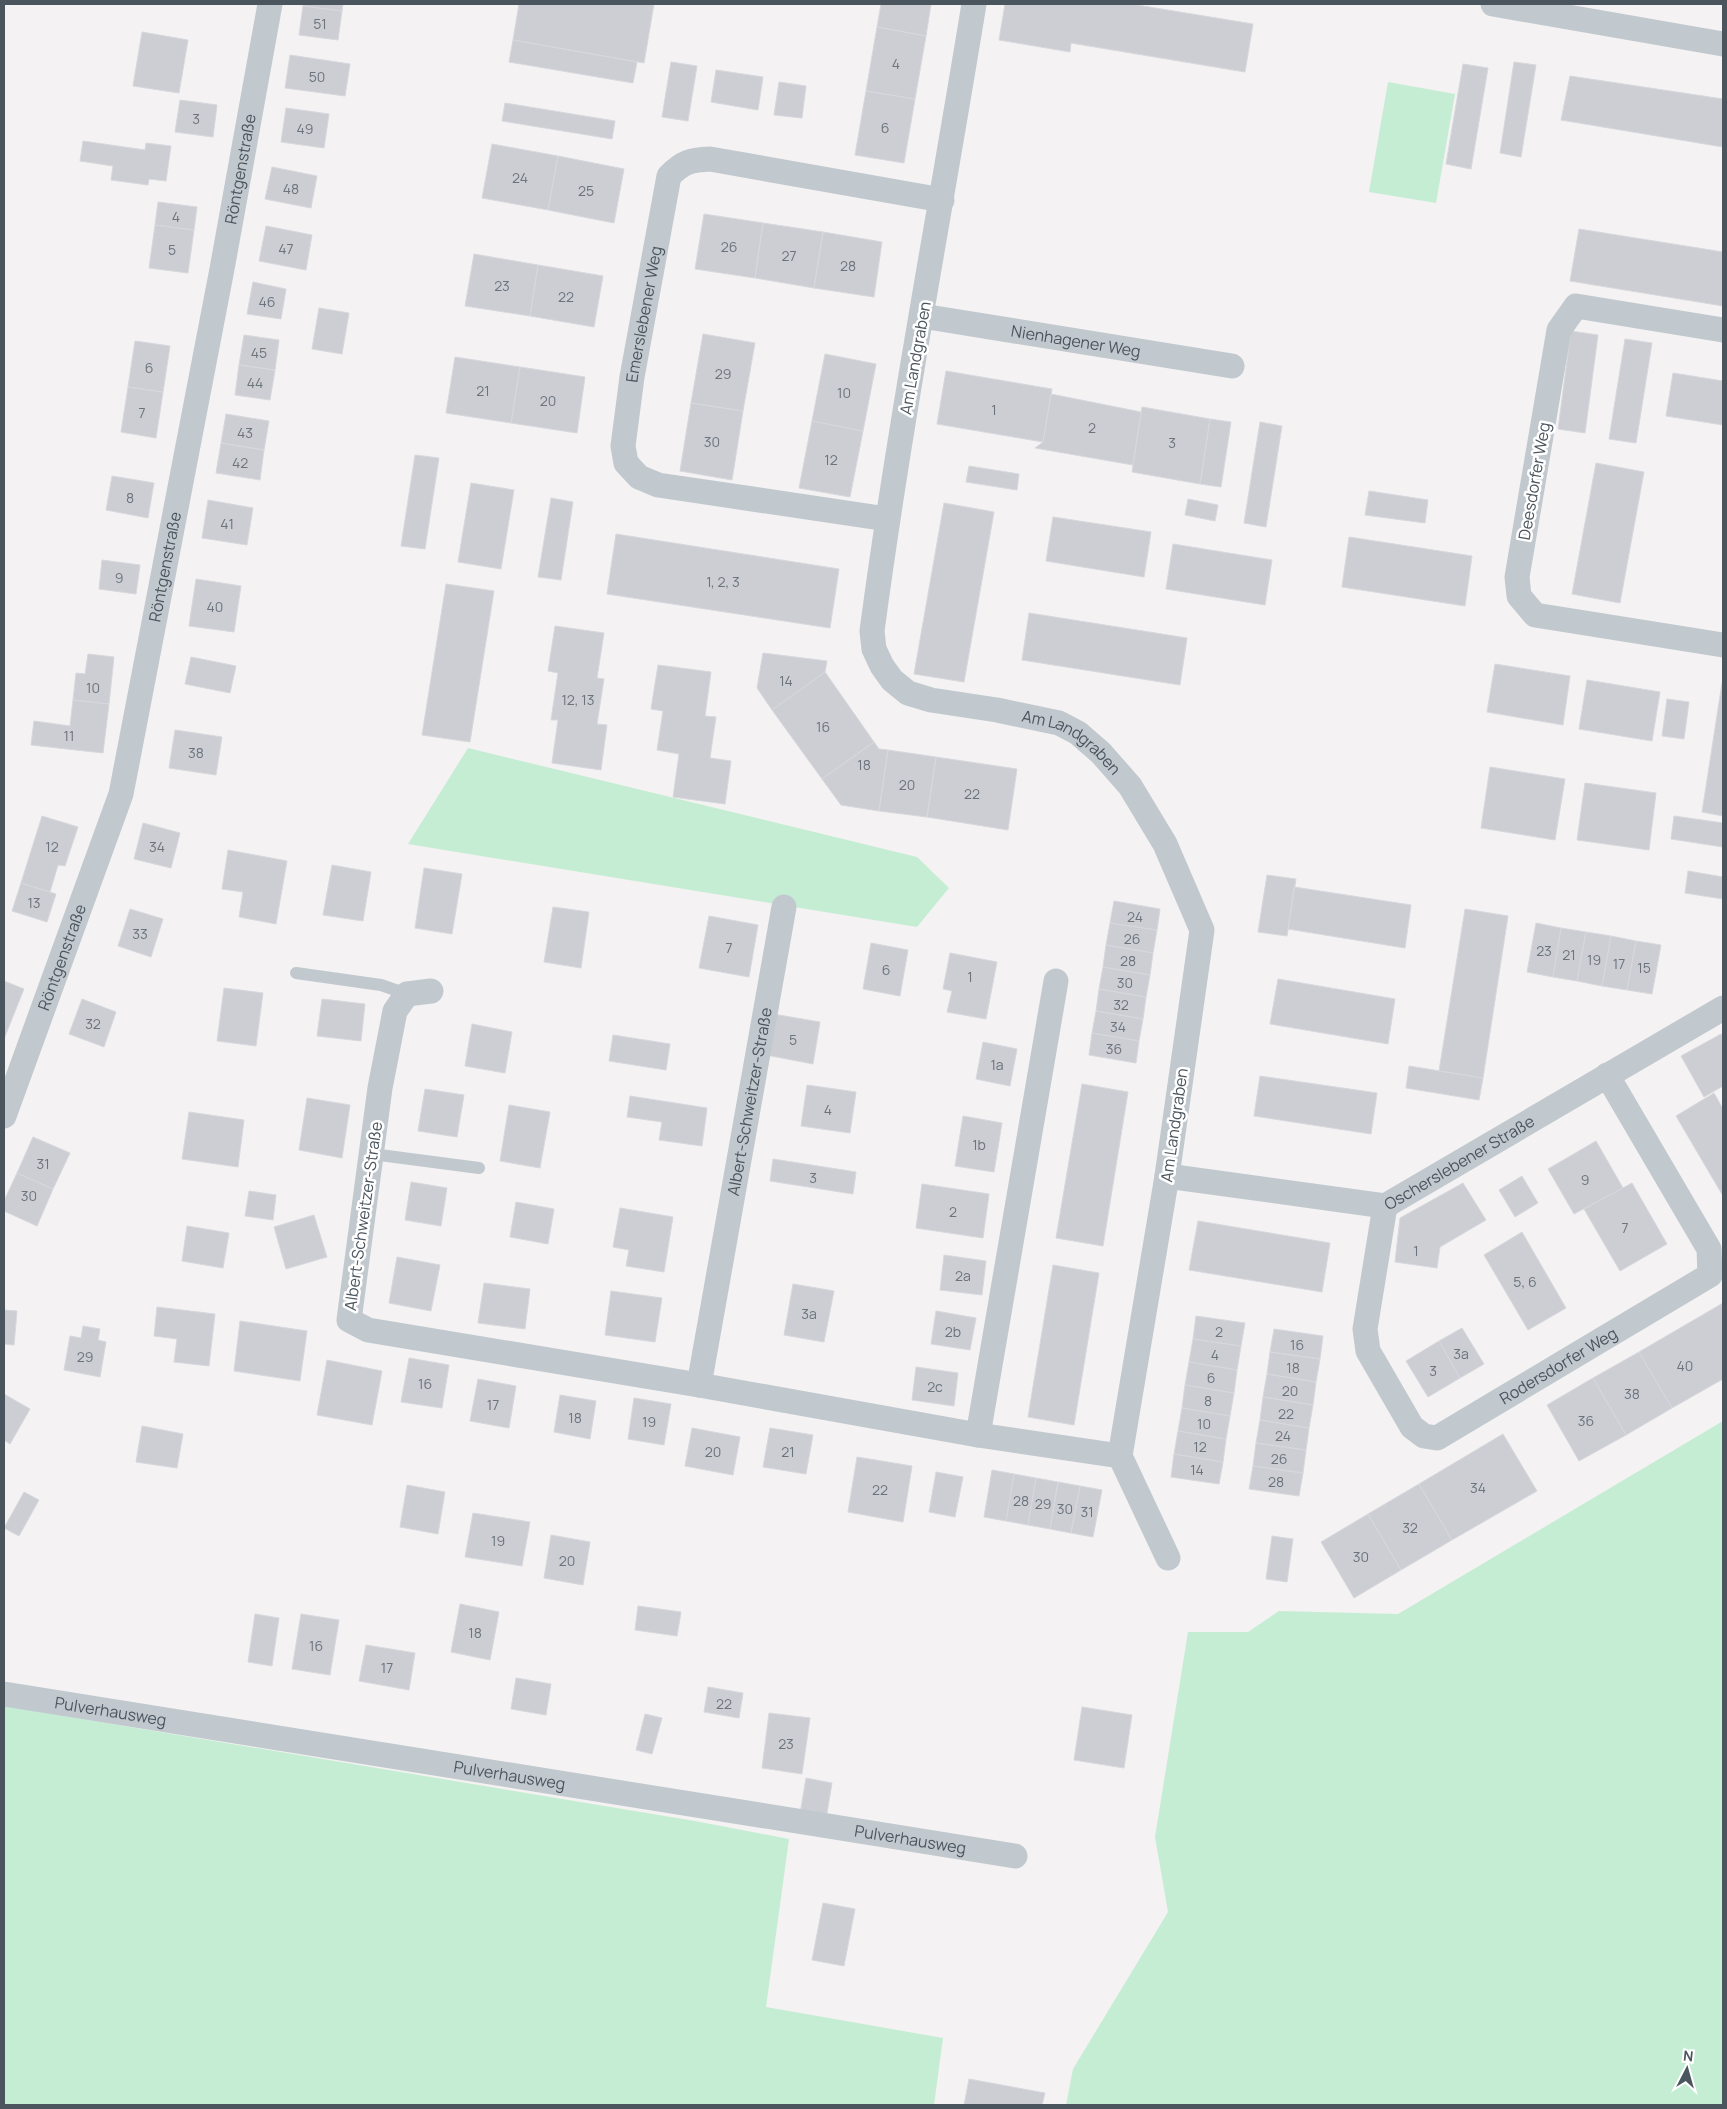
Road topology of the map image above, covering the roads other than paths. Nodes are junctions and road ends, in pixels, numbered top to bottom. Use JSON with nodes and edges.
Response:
{"nodes":[{"id":1,"x":270,"y":4,"type":"edge"},
{"id":2,"x":974,"y":4,"type":"edge"},
{"id":3,"x":1493,"y":4,"type":"edge"},
{"id":4,"x":1723,"y":44,"type":"edge"},
{"id":5,"x":942,"y":200,"type":"junction"},
{"id":6,"x":922,"y":316,"type":"junction"},
{"id":7,"x":1723,"y":330,"type":"edge"},
{"id":8,"x":1232,"y":366,"type":"dead end"},
{"id":9,"x":887,"y":519,"type":"junction"},
{"id":10,"x":1723,"y":645,"type":"edge"},
{"id":11,"x":784,"y":907,"type":"dead end"},
{"id":12,"x":296,"y":973,"type":"dead end"},
{"id":13,"x":1056,"y":982,"type":"dead end"},
{"id":14,"x":419,"y":992,"type":"joint"},
{"id":15,"x":1723,"y":1008,"type":"edge"},
{"id":16,"x":1607,"y":1075,"type":"junction"},
{"id":17,"x":4,"y":1116,"type":"edge"},
{"id":18,"x":372,"y":1154,"type":"junction"},
{"id":19,"x":479,"y":1168,"type":"dead end"},
{"id":20,"x":1167,"y":1176,"type":"junction"},
{"id":21,"x":1385,"y":1206,"type":"junction"},
{"id":22,"x":1717,"y":1271,"type":"edge"},
{"id":23,"x":699,"y":1385,"type":"junction"},
{"id":24,"x":978,"y":1435,"type":"junction"},
{"id":25,"x":1120,"y":1456,"type":"junction"},
{"id":26,"x":1168,"y":1558,"type":"dead end"},
{"id":27,"x":4,"y":1694,"type":"edge"},
{"id":28,"x":1015,"y":1856,"type":"dead end"}],
"edges":[{"from":1,"to":17,"type":"street","name":"Röntgenstraße"},
{"from":2,"to":5,"type":"street","name":"Am Landgraben"},
{"from":3,"to":4,"type":"street"},
{"from":5,"to":6,"type":"street","name":"Am Landgraben"},
{"from":5,"to":9,"type":"street","name":"Emerslebener Weg"},
{"from":6,"to":8,"type":"street","name":"Nienhagener Weg"},
{"from":6,"to":9,"type":"street","name":"Am Landgraben"},
{"from":7,"to":10,"type":"street","name":"Deesdorfer Weg"},
{"from":9,"to":20,"type":"street","name":"Am Landgraben"},
{"from":11,"to":23,"type":"street","name":"Albert-Schweitzer-Straße"},
{"from":12,"to":14,"type":"lane"},
{"from":13,"to":24,"type":"street"},
{"from":14,"to":18,"type":"street","name":"Albert-Schweitzer-Straße"},
{"from":15,"to":16,"type":"street","name":"Oscherslebener Straße"},
{"from":16,"to":21,"type":"street","name":"Oscherslebener Straße"},
{"from":16,"to":22,"type":"street","name":"Rodersdorfer Weg"},
{"from":18,"to":19,"type":"lane"},
{"from":18,"to":23,"type":"street","name":"Albert-Schweitzer-Straße"},
{"from":20,"to":21,"type":"street","name":"Oscherslebener Straße"},
{"from":20,"to":25,"type":"street","name":"Am Landgraben"},
{"from":21,"to":22,"type":"street","name":"Rodersdorfer Weg"},
{"from":23,"to":24,"type":"street","name":"Albert-Schweitzer-Straße"},
{"from":24,"to":25,"type":"street","name":"Albert-Schweitzer-Straße"},
{"from":25,"to":26,"type":"street"},
{"from":27,"to":28,"type":"street","name":"Pulverhausweg"}]}
